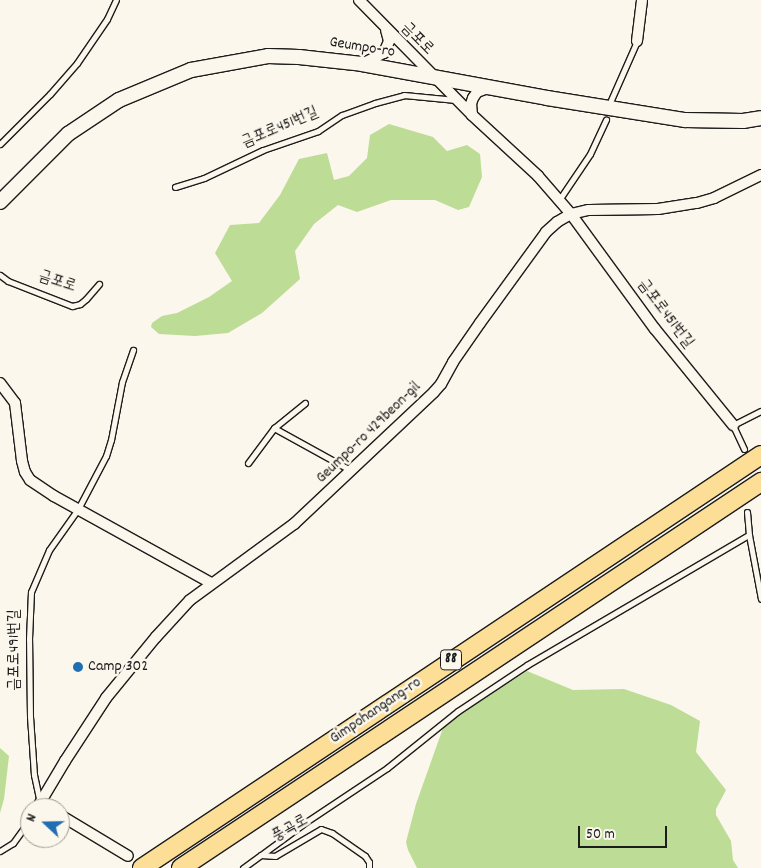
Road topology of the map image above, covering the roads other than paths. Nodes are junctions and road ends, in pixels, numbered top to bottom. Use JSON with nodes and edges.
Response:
{"nodes":[{"id":1,"x":116,"y":0,"type":"edge"},
{"id":2,"x":359,"y":0,"type":"edge"},
{"id":3,"x":642,"y":0,"type":"edge"},
{"id":4,"x":386,"y":30,"type":"junction"},
{"id":5,"x":637,"y":41,"type":"joint"},
{"id":6,"x":362,"y":64,"type":"junction"},
{"id":7,"x":434,"y":77,"type":"junction"},
{"id":8,"x":489,"y":87,"type":"junction"},
{"id":9,"x":456,"y":100,"type":"junction"},
{"id":10,"x":611,"y":100,"type":"dead end"},
{"id":11,"x":472,"y":115,"type":"junction"},
{"id":12,"x":761,"y":118,"type":"edge"},
{"id":13,"x":606,"y":120,"type":"dead end"},
{"id":14,"x":0,"y":144,"type":"edge"},
{"id":15,"x":761,"y":175,"type":"edge"},
{"id":16,"x":175,"y":187,"type":"dead end"},
{"id":17,"x":558,"y":200,"type":"junction"},
{"id":18,"x":0,"y":202,"type":"edge"},
{"id":19,"x":571,"y":214,"type":"junction"},
{"id":20,"x":0,"y":275,"type":"edge"},
{"id":21,"x":99,"y":284,"type":"dead end"},
{"id":22,"x":133,"y":350,"type":"dead end"},
{"id":23,"x":0,"y":383,"type":"edge"},
{"id":24,"x":305,"y":403,"type":"dead end"},
{"id":25,"x":761,"y":411,"type":"edge"},
{"id":26,"x":733,"y":425,"type":"junction"},
{"id":27,"x":274,"y":428,"type":"junction"},
{"id":28,"x":744,"y":449,"type":"dead end"},
{"id":29,"x":761,"y":455,"type":"edge"},
{"id":30,"x":248,"y":463,"type":"dead end"},
{"id":31,"x":353,"y":471,"type":"junction"},
{"id":32,"x":761,"y":482,"type":"edge"},
{"id":33,"x":78,"y":510,"type":"junction"},
{"id":34,"x":747,"y":512,"type":"dead end"},
{"id":35,"x":749,"y":535,"type":"junction"},
{"id":36,"x":211,"y":583,"type":"junction"},
{"id":37,"x":761,"y":599,"type":"edge"},
{"id":38,"x":40,"y":798,"type":"edge"},
{"id":39,"x":47,"y":798,"type":"edge"},
{"id":40,"x":70,"y":821,"type":"edge"},
{"id":41,"x":20,"y":834,"type":"edge"},
{"id":42,"x":0,"y":851,"type":"edge"},
{"id":43,"x":261,"y":855,"type":"junction"},
{"id":44,"x":128,"y":856,"type":"dead end"},
{"id":45,"x":142,"y":868,"type":"edge"},
{"id":46,"x":181,"y":868,"type":"edge"},
{"id":47,"x":243,"y":868,"type":"edge"},
{"id":48,"x":369,"y":868,"type":"edge"}],
"edges":[{"from":1,"to":14,"type":"lane"},
{"from":2,"to":4,"type":"street","name":"금포로"},
{"from":3,"to":5,"type":"street"},
{"from":4,"to":6,"type":"street"},
{"from":4,"to":7,"type":"street","name":"금포로"},
{"from":5,"to":10,"type":"lane"},
{"from":6,"to":7,"type":"main road","name":"Geumpo-ro"},
{"from":6,"to":18,"type":"main road","name":"Geumpo-ro"},
{"from":7,"to":8,"type":"main road","name":"Geumpo-ro"},
{"from":7,"to":9,"type":"street","name":"금포로451번길"},
{"from":8,"to":11,"type":"street"},
{"from":8,"to":12,"type":"main road","name":"Geumpo-ro"},
{"from":9,"to":11,"type":"street","name":"금포로451번길"},
{"from":9,"to":16,"type":"lane","name":"금포로451번길"},
{"from":11,"to":17,"type":"street","name":"금포로451번길"},
{"from":13,"to":17,"type":"lane"},
{"from":15,"to":19,"type":"street","name":"Geumpo-ro 429beon-gil"},
{"from":17,"to":19,"type":"street","name":"금포로451번길"},
{"from":19,"to":26,"type":"street","name":"금포로451번길"},
{"from":19,"to":31,"type":"street","name":"Geumpo-ro 429beon-gil"},
{"from":20,"to":21,"type":"lane","name":"금포로"},
{"from":22,"to":33,"type":"lane","name":"금포로491번길"},
{"from":23,"to":33,"type":"street"},
{"from":24,"to":27,"type":"lane"},
{"from":25,"to":26,"type":"lane"},
{"from":26,"to":28,"type":"lane","name":"금포로451번길"},
{"from":27,"to":30,"type":"lane"},
{"from":27,"to":31,"type":"lane"},
{"from":29,"to":45,"type":"highway","name":"Gimpohangang-ro","number":"88"},
{"from":31,"to":36,"type":"street","name":"Geumpo-ro 429beon-gil"},
{"from":32,"to":46,"type":"highway","name":"Gimpohangang-ro","number":"88"},
{"from":33,"to":36,"type":"street"},
{"from":33,"to":38,"type":"lane","name":"금포로491번길"},
{"from":34,"to":35,"type":"lane"},
{"from":35,"to":37,"type":"lane"},
{"from":35,"to":43,"type":"lane"},
{"from":36,"to":39,"type":"street","name":"Geumpo-ro 429beon-gil"},
{"from":40,"to":44,"type":"street"},
{"from":41,"to":42,"type":"lane"},
{"from":43,"to":47,"type":"lane","name":"풍곡로"},
{"from":43,"to":48,"type":"lane","name":"풍곡로"}]}
